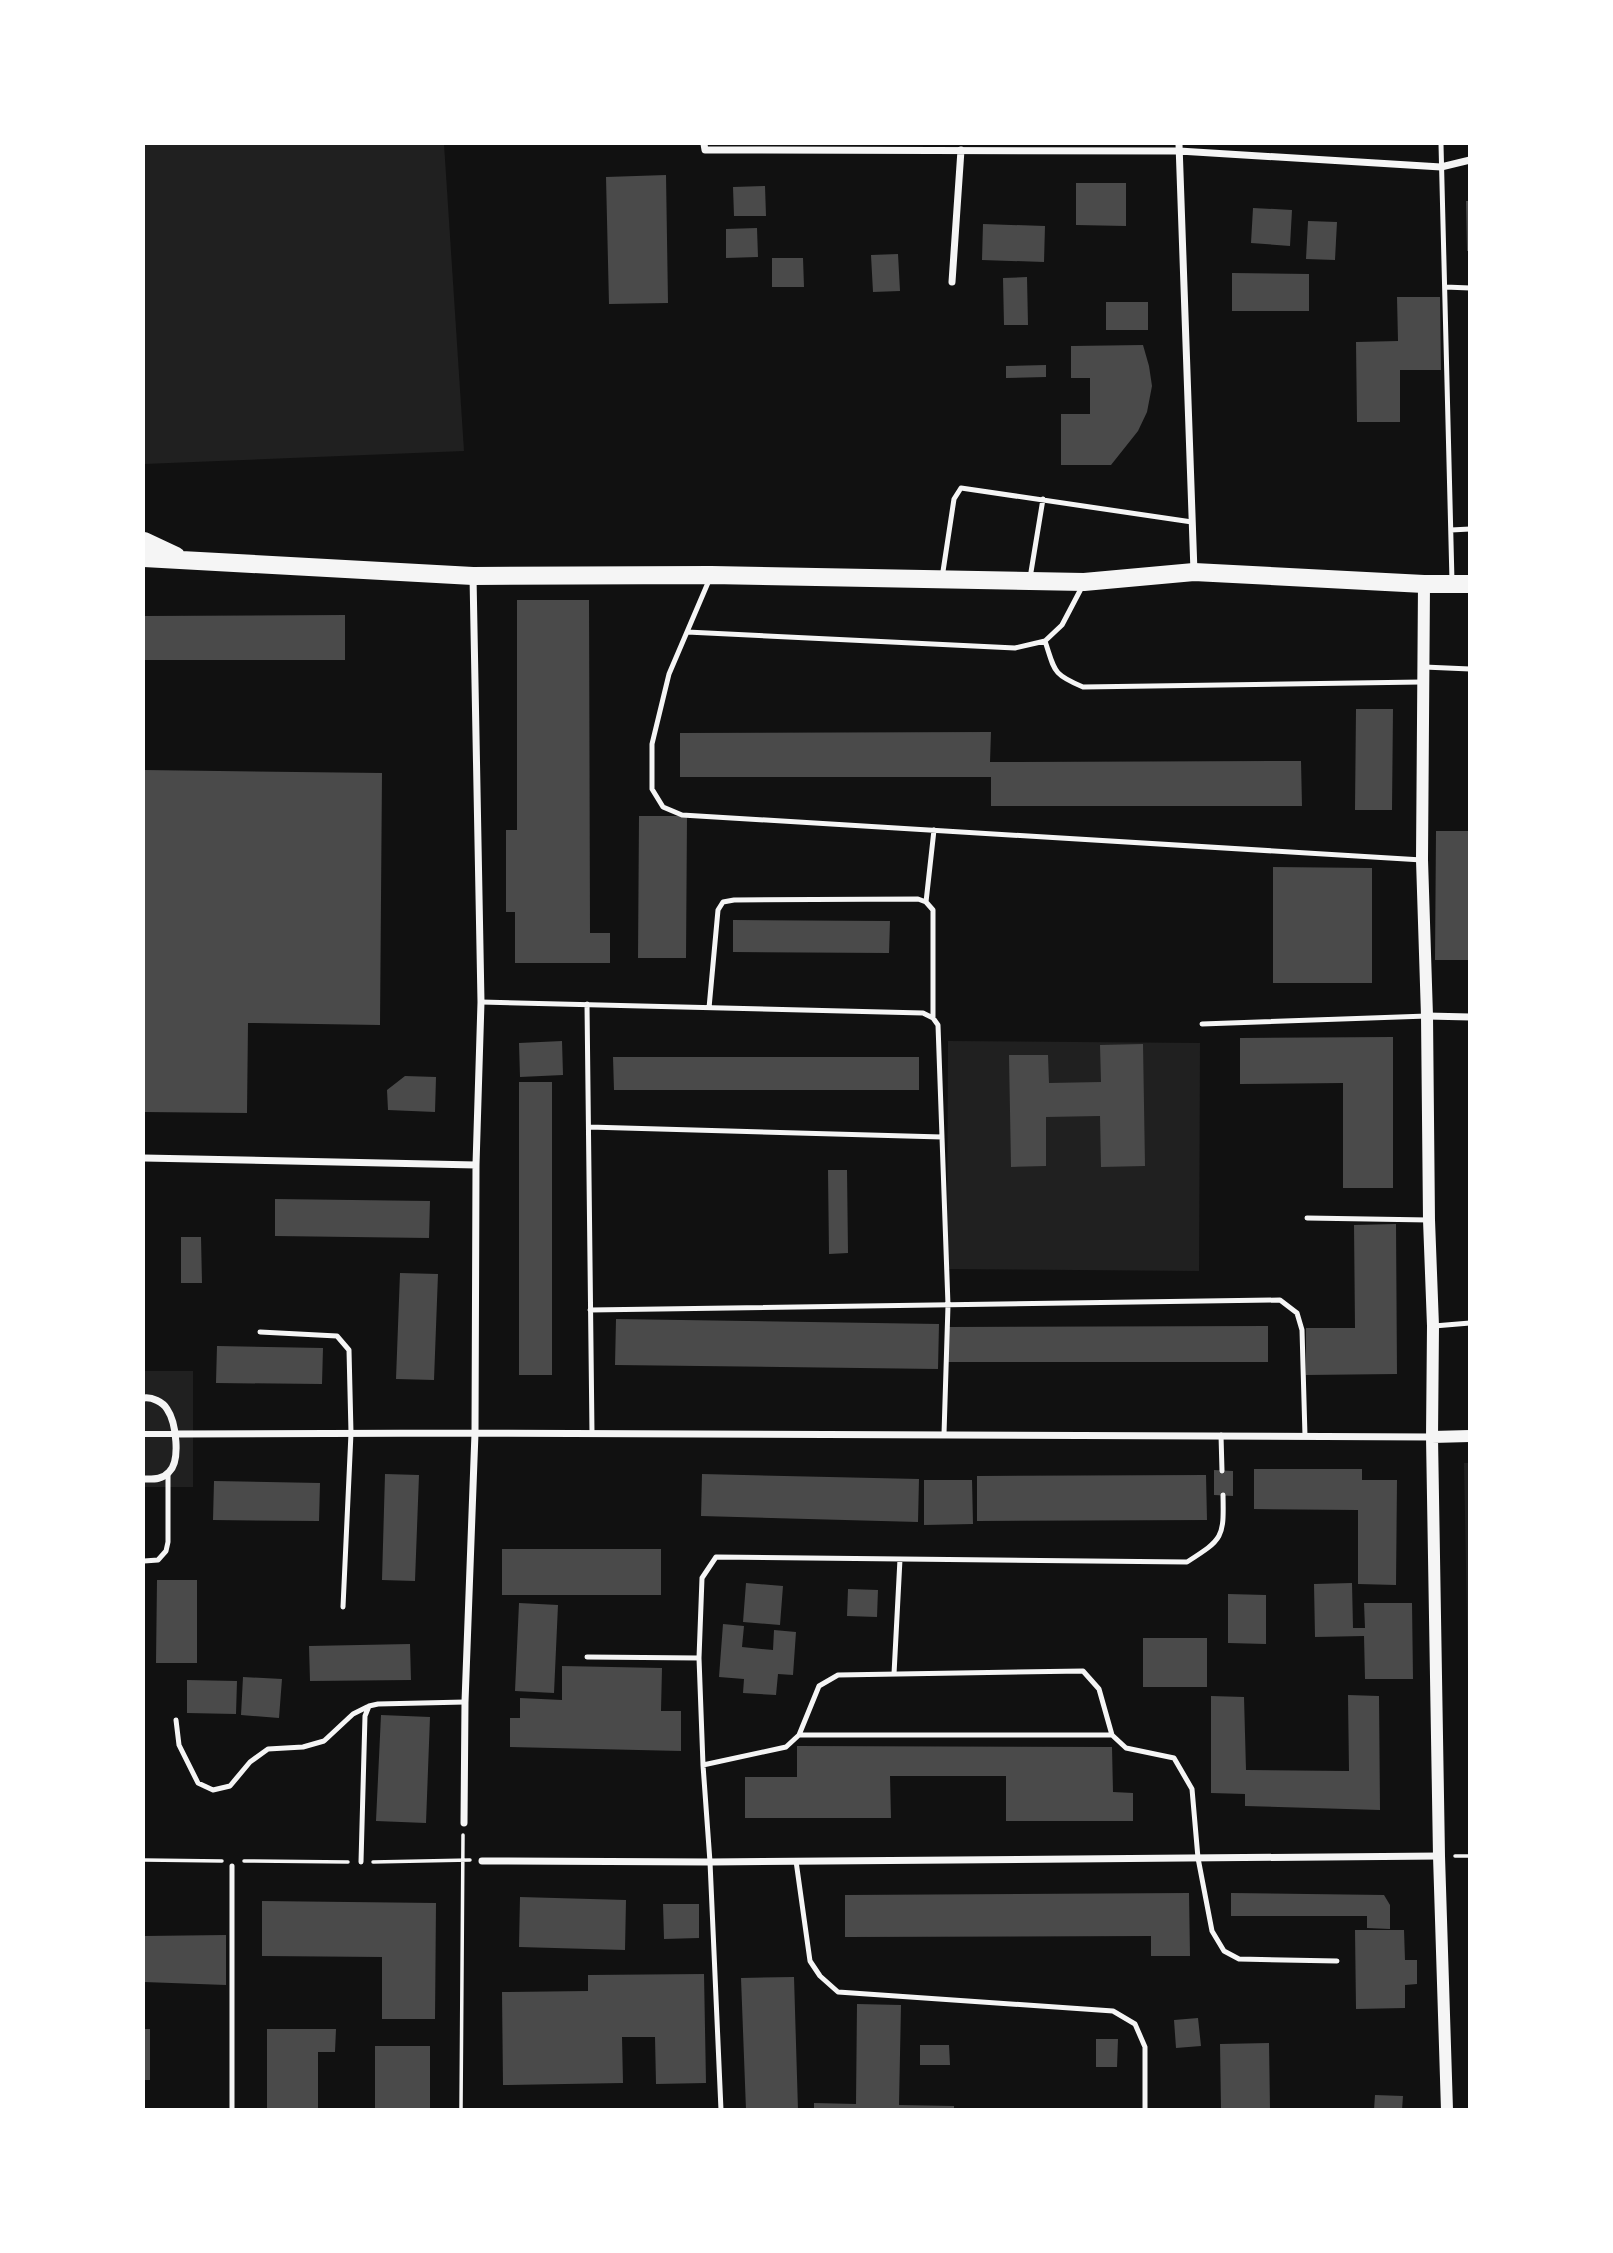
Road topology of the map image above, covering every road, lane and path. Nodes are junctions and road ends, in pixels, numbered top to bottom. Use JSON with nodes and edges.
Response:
{"nodes":[{"id":1,"x":705,"y":144,"type":"edge"},
{"id":2,"x":1441,"y":144,"type":"edge"},
{"id":3,"x":1179,"y":147,"type":"edge"},
{"id":4,"x":961,"y":150,"type":"junction"},
{"id":5,"x":1469,"y":160,"type":"edge"},
{"id":6,"x":1441,"y":167,"type":"junction"},
{"id":7,"x":952,"y":282,"type":"dead end"},
{"id":8,"x":1445,"y":288,"type":"junction"},
{"id":9,"x":1469,"y":288,"type":"edge"},
{"id":10,"x":1044,"y":499,"type":"junction"},
{"id":11,"x":1192,"y":522,"type":"junction"},
{"id":12,"x":1469,"y":529,"type":"edge"},
{"id":13,"x":1451,"y":530,"type":"junction"},
{"id":14,"x":144,"y":541,"type":"edge"},
{"id":15,"x":144,"y":558,"type":"edge"},
{"id":16,"x":182,"y":559,"type":"junction"},
{"id":17,"x":1194,"y":572,"type":"junction"},
{"id":18,"x":711,"y":575,"type":"junction"},
{"id":19,"x":473,"y":576,"type":"junction"},
{"id":20,"x":942,"y":579,"type":"junction"},
{"id":21,"x":1029,"y":581,"type":"junction"},
{"id":22,"x":1084,"y":582,"type":"junction"},
{"id":23,"x":1424,"y":584,"type":"junction"},
{"id":24,"x":1461,"y":584,"type":"edge"},
{"id":25,"x":687,"y":632,"type":"junction"},
{"id":26,"x":1045,"y":641,"type":"junction"},
{"id":27,"x":1423,"y":667,"type":"junction"},
{"id":28,"x":1469,"y":669,"type":"edge"},
{"id":29,"x":1423,"y":682,"type":"junction"},
{"id":30,"x":934,"y":830,"type":"junction"},
{"id":31,"x":1422,"y":860,"type":"junction"},
{"id":32,"x":926,"y":902,"type":"junction"},
{"id":33,"x":481,"y":1002,"type":"junction"},
{"id":34,"x":587,"y":1004,"type":"junction"},
{"id":35,"x":709,"y":1008,"type":"junction"},
{"id":36,"x":1427,"y":1016,"type":"junction"},
{"id":37,"x":1469,"y":1017,"type":"edge"},
{"id":38,"x":933,"y":1018,"type":"junction"},
{"id":39,"x":1202,"y":1024,"type":"dead end"},
{"id":40,"x":589,"y":1127,"type":"junction"},
{"id":41,"x":942,"y":1137,"type":"junction"},
{"id":42,"x":144,"y":1158,"type":"edge"},
{"id":43,"x":476,"y":1166,"type":"junction"},
{"id":44,"x":1307,"y":1217,"type":"dead end"},
{"id":45,"x":1429,"y":1220,"type":"junction"},
{"id":46,"x":948,"y":1305,"type":"junction"},
{"id":47,"x":590,"y":1310,"type":"junction"},
{"id":48,"x":1469,"y":1323,"type":"edge"},
{"id":49,"x":1433,"y":1326,"type":"junction"},
{"id":50,"x":260,"y":1332,"type":"dead end"},
{"id":51,"x":144,"y":1398,"type":"edge"},
{"id":52,"x":351,"y":1433,"type":"junction"},
{"id":53,"x":475,"y":1433,"type":"junction"},
{"id":54,"x":592,"y":1433,"type":"junction"},
{"id":55,"x":144,"y":1434,"type":"edge"},
{"id":56,"x":176,"y":1434,"type":"junction"},
{"id":57,"x":944,"y":1434,"type":"junction"},
{"id":58,"x":1221,"y":1435,"type":"junction"},
{"id":59,"x":1305,"y":1436,"type":"junction"},
{"id":60,"x":1469,"y":1436,"type":"edge"},
{"id":61,"x":1432,"y":1437,"type":"junction"},
{"id":62,"x":1222,"y":1471,"type":"dead end"},
{"id":63,"x":168,"y":1474,"type":"junction"},
{"id":64,"x":144,"y":1479,"type":"edge"},
{"id":65,"x":1223,"y":1495,"type":"dead end"},
{"id":66,"x":900,"y":1559,"type":"junction"},
{"id":67,"x":144,"y":1561,"type":"edge"},
{"id":68,"x":343,"y":1607,"type":"dead end"},
{"id":69,"x":587,"y":1657,"type":"dead end"},
{"id":70,"x":699,"y":1658,"type":"junction"},
{"id":71,"x":894,"y":1674,"type":"junction"},
{"id":72,"x":465,"y":1702,"type":"junction"},
{"id":73,"x":369,"y":1706,"type":"junction"},
{"id":74,"x":176,"y":1720,"type":"dead end"},
{"id":75,"x":799,"y":1735,"type":"junction"},
{"id":76,"x":1112,"y":1735,"type":"junction"},
{"id":77,"x":703,"y":1765,"type":"junction"},
{"id":78,"x":464,"y":1823,"type":"joint"},
{"id":79,"x":1439,"y":1856,"type":"junction"},
{"id":80,"x":1198,"y":1857,"type":"junction"},
{"id":81,"x":144,"y":1860,"type":"edge"},
{"id":82,"x":462,"y":1860,"type":"junction"},
{"id":83,"x":482,"y":1861,"type":"dead end"},
{"id":84,"x":796,"y":1861,"type":"junction"},
{"id":85,"x":361,"y":1862,"type":"junction"},
{"id":86,"x":710,"y":1862,"type":"junction"},
{"id":87,"x":232,"y":1866,"type":"dead end"},
{"id":88,"x":1337,"y":1961,"type":"dead end"},
{"id":89,"x":232,"y":2109,"type":"edge"},
{"id":90,"x":461,"y":2109,"type":"edge"},
{"id":91,"x":721,"y":2109,"type":"edge"},
{"id":92,"x":1144,"y":2109,"type":"edge"},
{"id":93,"x":1447,"y":2109,"type":"edge"}],
"edges":[{"from":1,"to":4,"type":"street"},
{"from":2,"to":6,"type":"lane"},
{"from":3,"to":4,"type":"street"},
{"from":3,"to":6,"type":"street"},
{"from":3,"to":11,"type":"street"},
{"from":4,"to":7,"type":"street"},
{"from":5,"to":6,"type":"street"},
{"from":6,"to":8,"type":"lane"},
{"from":8,"to":9,"type":"lane"},
{"from":8,"to":13,"type":"lane"},
{"from":10,"to":11,"type":"lane"},
{"from":10,"to":20,"type":"lane"},
{"from":10,"to":21,"type":"lane"},
{"from":11,"to":17,"type":"street"},
{"from":12,"to":13,"type":"lane"},
{"from":13,"to":24,"type":"lane"},
{"from":14,"to":16,"type":"main road"},
{"from":15,"to":16,"type":"main road"},
{"from":16,"to":19,"type":"main road"},
{"from":17,"to":22,"type":"main road"},
{"from":17,"to":23,"type":"main road"},
{"from":18,"to":19,"type":"main road"},
{"from":18,"to":20,"type":"main road"},
{"from":18,"to":25,"type":"lane"},
{"from":19,"to":33,"type":"street"},
{"from":20,"to":21,"type":"main road"},
{"from":21,"to":22,"type":"main road"},
{"from":22,"to":26,"type":"lane"},
{"from":23,"to":24,"type":"main road"},
{"from":23,"to":27,"type":"street"},
{"from":25,"to":26,"type":"lane"},
{"from":25,"to":30,"type":"lane"},
{"from":26,"to":29,"type":"lane"},
{"from":27,"to":28,"type":"lane"},
{"from":27,"to":29,"type":"street"},
{"from":29,"to":31,"type":"street"},
{"from":30,"to":31,"type":"lane"},
{"from":30,"to":32,"type":"lane"},
{"from":31,"to":36,"type":"street"},
{"from":32,"to":35,"type":"lane"},
{"from":32,"to":38,"type":"lane"},
{"from":33,"to":34,"type":"lane"},
{"from":33,"to":43,"type":"street"},
{"from":34,"to":35,"type":"lane"},
{"from":34,"to":40,"type":"lane"},
{"from":35,"to":38,"type":"lane"},
{"from":36,"to":37,"type":"street"},
{"from":36,"to":39,"type":"lane"},
{"from":36,"to":45,"type":"street"},
{"from":38,"to":41,"type":"lane"},
{"from":40,"to":41,"type":"lane"},
{"from":40,"to":47,"type":"lane"},
{"from":41,"to":46,"type":"lane"},
{"from":42,"to":43,"type":"street"},
{"from":43,"to":53,"type":"street"},
{"from":44,"to":45,"type":"lane"},
{"from":45,"to":49,"type":"street"},
{"from":46,"to":47,"type":"lane"},
{"from":46,"to":57,"type":"lane"},
{"from":46,"to":59,"type":"lane"},
{"from":47,"to":54,"type":"lane"},
{"from":48,"to":49,"type":"lane"},
{"from":49,"to":61,"type":"street"},
{"from":50,"to":52,"type":"lane"},
{"from":51,"to":56,"type":"street"},
{"from":52,"to":53,"type":"street"},
{"from":52,"to":56,"type":"street"},
{"from":52,"to":68,"type":"lane"},
{"from":53,"to":54,"type":"street"},
{"from":53,"to":72,"type":"street"},
{"from":54,"to":57,"type":"street"},
{"from":55,"to":56,"type":"street"},
{"from":56,"to":63,"type":"street"},
{"from":57,"to":58,"type":"street"},
{"from":58,"to":59,"type":"street"},
{"from":58,"to":62,"type":"lane"},
{"from":59,"to":61,"type":"street"},
{"from":60,"to":61,"type":"street"},
{"from":61,"to":79,"type":"street"},
{"from":63,"to":64,"type":"street"},
{"from":63,"to":67,"type":"lane"},
{"from":65,"to":66,"type":"lane"},
{"from":66,"to":70,"type":"lane"},
{"from":66,"to":71,"type":"lane"},
{"from":69,"to":70,"type":"lane"},
{"from":70,"to":77,"type":"lane"},
{"from":71,"to":75,"type":"lane"},
{"from":71,"to":76,"type":"lane"},
{"from":72,"to":73,"type":"lane"},
{"from":72,"to":78,"type":"street"},
{"from":73,"to":74,"type":"lane"},
{"from":73,"to":85,"type":"lane"},
{"from":75,"to":76,"type":"lane"},
{"from":75,"to":77,"type":"lane"},
{"from":76,"to":80,"type":"lane"},
{"from":77,"to":86,"type":"lane"},
{"from":78,"to":82,"type":"path"},
{"from":79,"to":80,"type":"street"},
{"from":79,"to":93,"type":"street"},
{"from":80,"to":84,"type":"street"},
{"from":80,"to":88,"type":"lane"},
{"from":81,"to":85,"type":"path"},
{"from":82,"to":85,"type":"path"},
{"from":82,"to":90,"type":"path"},
{"from":83,"to":86,"type":"street"},
{"from":84,"to":86,"type":"street"},
{"from":84,"to":92,"type":"lane"},
{"from":86,"to":91,"type":"lane"},
{"from":87,"to":89,"type":"lane"}]}
